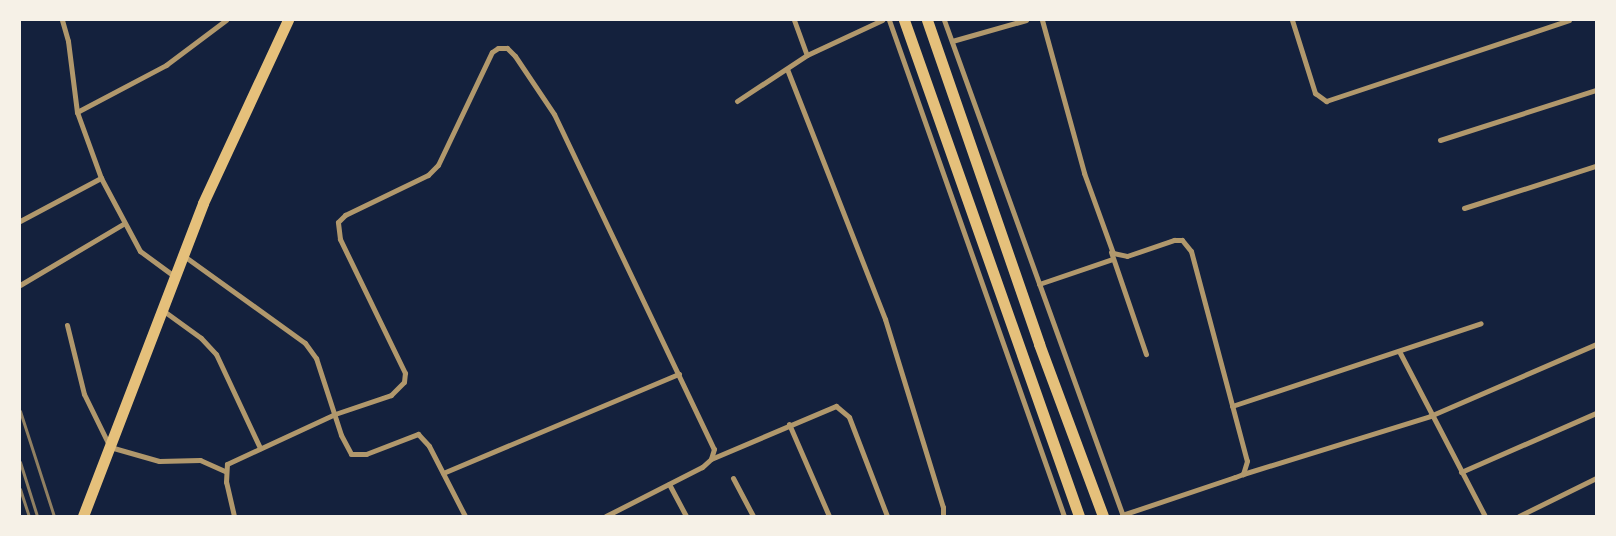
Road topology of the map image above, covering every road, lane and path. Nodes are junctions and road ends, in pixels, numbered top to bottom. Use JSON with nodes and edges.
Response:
{"nodes":[{"id":1,"x":62,"y":20,"type":"edge"},
{"id":2,"x":226,"y":20,"type":"edge"},
{"id":3,"x":288,"y":20,"type":"edge"},
{"id":4,"x":794,"y":20,"type":"edge"},
{"id":5,"x":882,"y":20,"type":"edge"},
{"id":6,"x":889,"y":20,"type":"edge"},
{"id":7,"x":904,"y":20,"type":"edge"},
{"id":8,"x":927,"y":20,"type":"edge"},
{"id":9,"x":944,"y":20,"type":"edge"},
{"id":10,"x":1026,"y":20,"type":"edge"},
{"id":11,"x":1042,"y":20,"type":"edge"},
{"id":12,"x":1292,"y":20,"type":"edge"},
{"id":13,"x":1570,"y":20,"type":"edge"},
{"id":14,"x":952,"y":41,"type":"junction"},
{"id":15,"x":807,"y":55,"type":"junction"},
{"id":16,"x":787,"y":69,"type":"junction"},
{"id":17,"x":1596,"y":90,"type":"edge"},
{"id":18,"x":737,"y":101,"type":"dead end"},
{"id":19,"x":77,"y":112,"type":"junction"},
{"id":20,"x":1440,"y":140,"type":"dead end"},
{"id":21,"x":1596,"y":166,"type":"edge"},
{"id":22,"x":101,"y":178,"type":"junction"},
{"id":23,"x":1464,"y":208,"type":"dead end"},
{"id":24,"x":20,"y":221,"type":"edge"},
{"id":25,"x":123,"y":224,"type":"junction"},
{"id":26,"x":1109,"y":247,"type":"junction"},
{"id":27,"x":182,"y":254,"type":"junction"},
{"id":28,"x":1113,"y":259,"type":"junction"},
{"id":29,"x":174,"y":276,"type":"junction"},
{"id":30,"x":1039,"y":284,"type":"junction"},
{"id":31,"x":20,"y":285,"type":"edge"},
{"id":32,"x":160,"y":309,"type":"junction"},
{"id":33,"x":1481,"y":324,"type":"dead end"},
{"id":34,"x":66,"y":325,"type":"dead end"},
{"id":35,"x":1596,"y":344,"type":"edge"},
{"id":36,"x":1399,"y":351,"type":"junction"},
{"id":37,"x":1146,"y":354,"type":"dead end"},
{"id":38,"x":679,"y":374,"type":"junction"},
{"id":39,"x":1232,"y":406,"type":"junction"},
{"id":40,"x":1596,"y":412,"type":"edge"},
{"id":41,"x":335,"y":414,"type":"junction"},
{"id":42,"x":1430,"y":416,"type":"junction"},
{"id":43,"x":789,"y":424,"type":"junction"},
{"id":44,"x":110,"y":447,"type":"junction"},
{"id":45,"x":260,"y":448,"type":"junction"},
{"id":46,"x":711,"y":458,"type":"junction"},
{"id":47,"x":225,"y":472,"type":"junction"},
{"id":48,"x":1461,"y":472,"type":"junction"},
{"id":49,"x":443,"y":473,"type":"junction"},
{"id":50,"x":1242,"y":474,"type":"junction"},
{"id":51,"x":733,"y":478,"type":"dead end"},
{"id":52,"x":1596,"y":478,"type":"edge"},
{"id":53,"x":669,"y":484,"type":"junction"},
{"id":54,"x":85,"y":515,"type":"edge"},
{"id":55,"x":1122,"y":515,"type":"edge"},
{"id":56,"x":234,"y":516,"type":"edge"},
{"id":57,"x":465,"y":516,"type":"edge"},
{"id":58,"x":606,"y":516,"type":"edge"},
{"id":59,"x":686,"y":516,"type":"edge"},
{"id":60,"x":753,"y":516,"type":"edge"},
{"id":61,"x":829,"y":516,"type":"edge"},
{"id":62,"x":887,"y":516,"type":"edge"},
{"id":63,"x":943,"y":516,"type":"edge"},
{"id":64,"x":1064,"y":516,"type":"edge"},
{"id":65,"x":1079,"y":516,"type":"edge"},
{"id":66,"x":1103,"y":516,"type":"edge"},
{"id":67,"x":1485,"y":516,"type":"edge"},
{"id":68,"x":1518,"y":516,"type":"edge"}],
"edges":[{"from":1,"to":19,"type":"street"},
{"from":2,"to":19,"type":"street"},
{"from":3,"to":27,"type":"main road"},
{"from":4,"to":15,"type":"street"},
{"from":5,"to":15,"type":"street"},
{"from":6,"to":64,"type":"street"},
{"from":7,"to":65,"type":"main road"},
{"from":8,"to":66,"type":"main road"},
{"from":9,"to":14,"type":"street"},
{"from":10,"to":14,"type":"street"},
{"from":11,"to":26,"type":"street"},
{"from":12,"to":13,"type":"street"},
{"from":14,"to":30,"type":"street"},
{"from":15,"to":16,"type":"street"},
{"from":16,"to":18,"type":"street"},
{"from":16,"to":63,"type":"street"},
{"from":17,"to":20,"type":"street"},
{"from":19,"to":22,"type":"street"},
{"from":21,"to":23,"type":"street"},
{"from":22,"to":24,"type":"street"},
{"from":22,"to":25,"type":"street"},
{"from":25,"to":29,"type":"street"},
{"from":25,"to":31,"type":"street"},
{"from":26,"to":28,"type":"street"},
{"from":26,"to":39,"type":"street"},
{"from":27,"to":29,"type":"main road"},
{"from":27,"to":41,"type":"street"},
{"from":28,"to":30,"type":"street"},
{"from":28,"to":37,"type":"street"},
{"from":29,"to":32,"type":"main road"},
{"from":30,"to":55,"type":"street"},
{"from":32,"to":44,"type":"main road"},
{"from":32,"to":45,"type":"street"},
{"from":33,"to":36,"type":"street"},
{"from":34,"to":44,"type":"street"},
{"from":35,"to":42,"type":"street"},
{"from":36,"to":39,"type":"street"},
{"from":36,"to":42,"type":"street"},
{"from":38,"to":41,"type":"street"},
{"from":38,"to":46,"type":"street"},
{"from":38,"to":49,"type":"street"},
{"from":39,"to":50,"type":"street"},
{"from":40,"to":48,"type":"street"},
{"from":41,"to":45,"type":"street"},
{"from":41,"to":49,"type":"street"},
{"from":42,"to":48,"type":"street"},
{"from":42,"to":50,"type":"street"},
{"from":43,"to":46,"type":"street"},
{"from":43,"to":61,"type":"street"},
{"from":43,"to":62,"type":"street"},
{"from":44,"to":47,"type":"street"},
{"from":44,"to":54,"type":"main road"},
{"from":45,"to":47,"type":"street"},
{"from":46,"to":53,"type":"street"},
{"from":47,"to":56,"type":"street"},
{"from":48,"to":67,"type":"street"},
{"from":49,"to":57,"type":"street"},
{"from":50,"to":55,"type":"street"},
{"from":51,"to":60,"type":"street"},
{"from":52,"to":68,"type":"street"},
{"from":53,"to":58,"type":"street"},
{"from":53,"to":59,"type":"street"}]}
